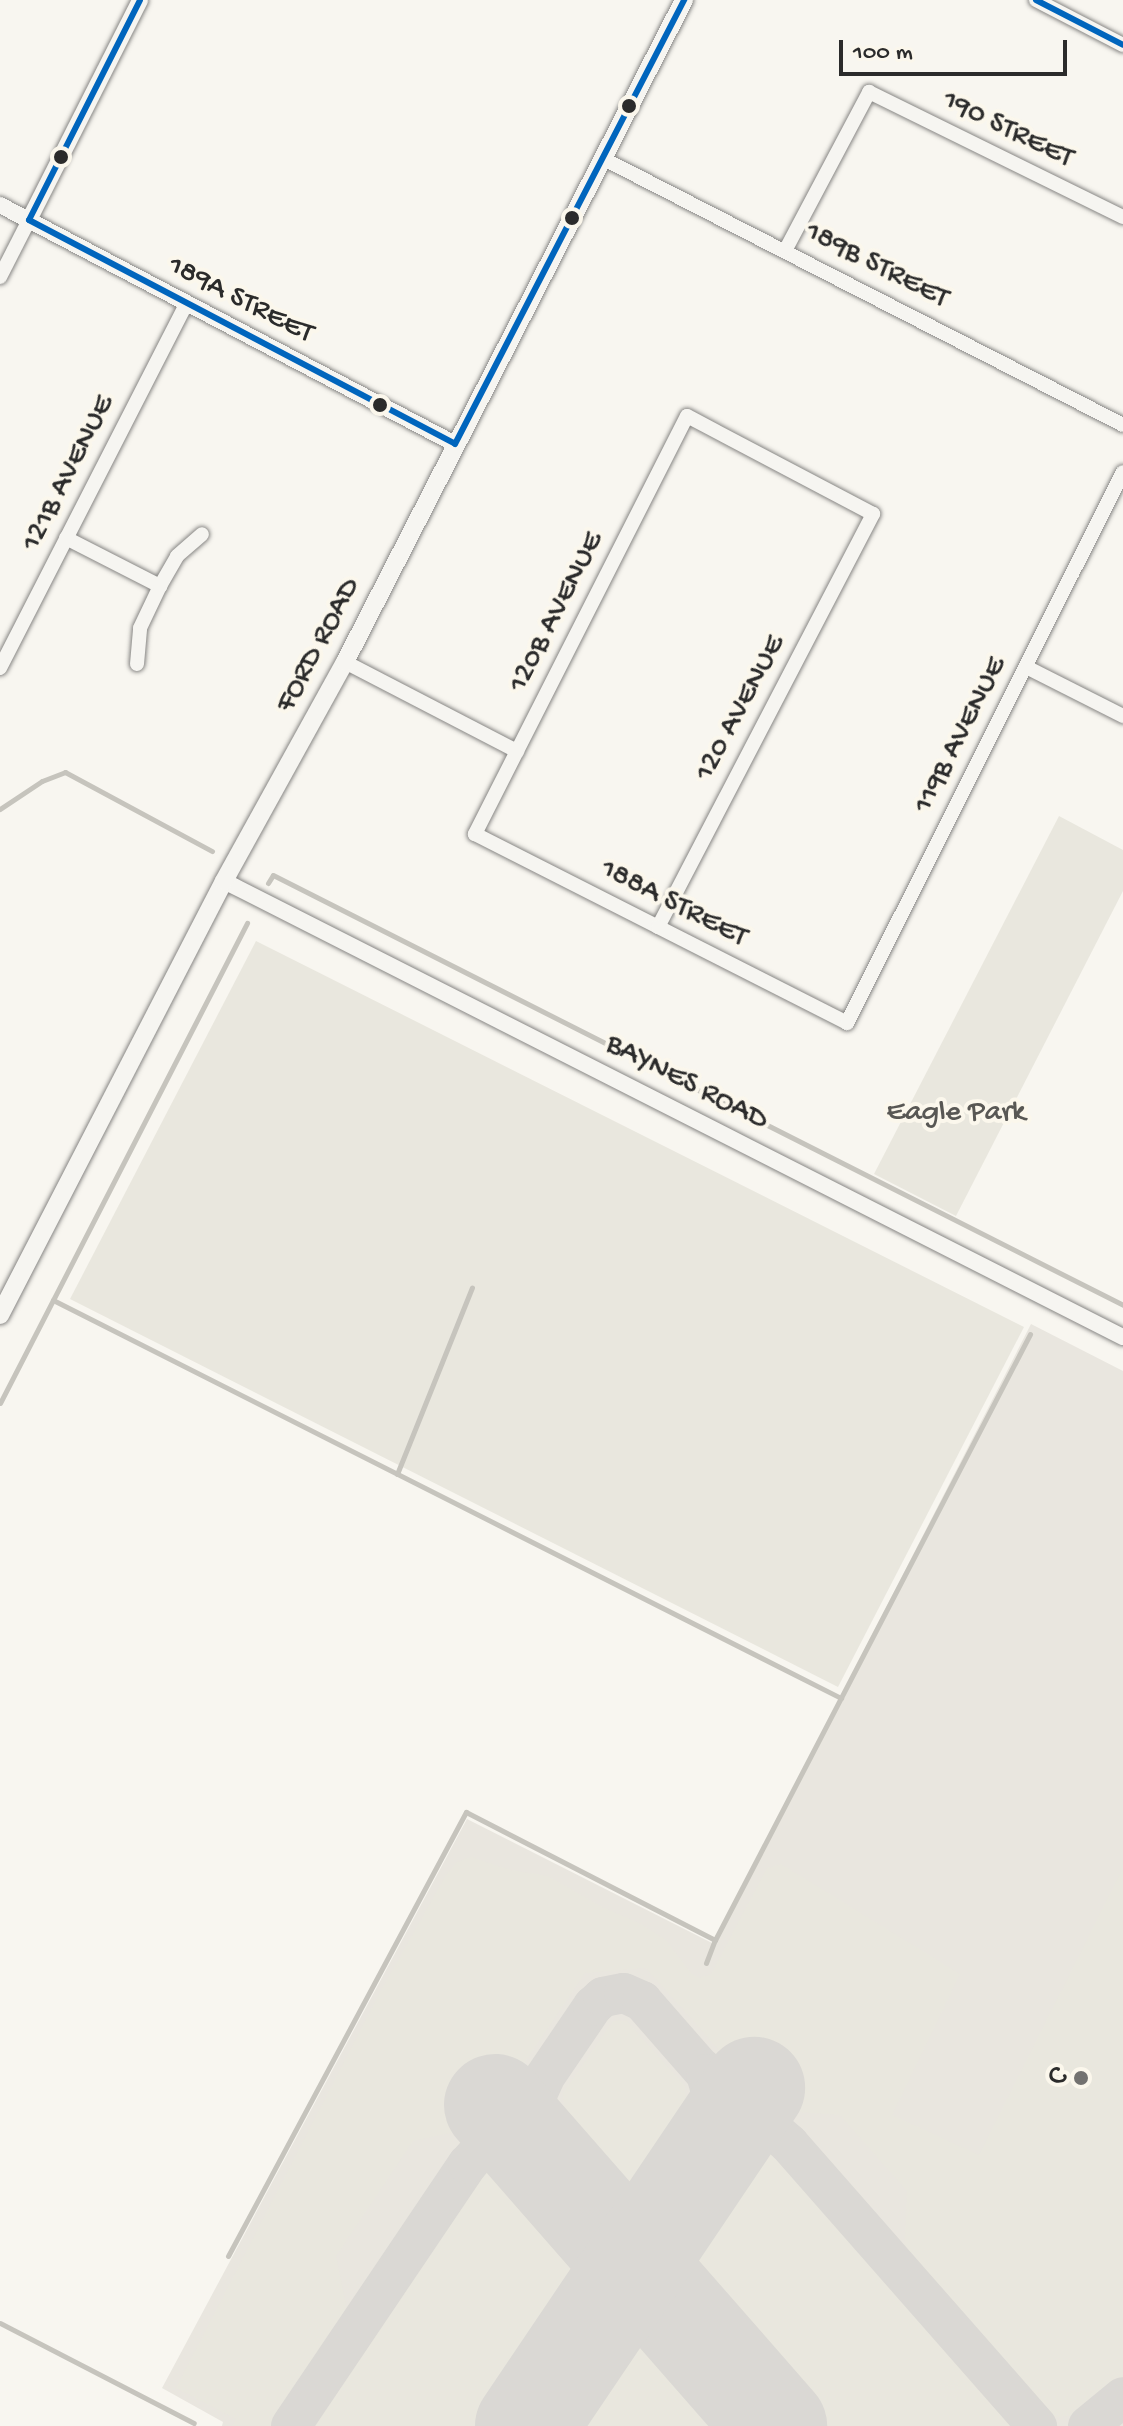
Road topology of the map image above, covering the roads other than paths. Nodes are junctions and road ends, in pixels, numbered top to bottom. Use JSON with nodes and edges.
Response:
{"nodes":[{"id":1,"x":140,"y":0,"type":"edge"},
{"id":2,"x":1036,"y":0,"type":"edge"},
{"id":3,"x":678,"y":2,"type":"edge"},
{"id":4,"x":1123,"y":45,"type":"edge"},
{"id":5,"x":602,"y":158,"type":"junction"},
{"id":6,"x":0,"y":205,"type":"edge"},
{"id":7,"x":1123,"y":217,"type":"edge"},
{"id":8,"x":29,"y":220,"type":"junction"},
{"id":9,"x":786,"y":249,"type":"junction"},
{"id":10,"x":0,"y":277,"type":"edge"},
{"id":11,"x":186,"y":305,"type":"junction"},
{"id":12,"x":687,"y":416,"type":"joint"},
{"id":13,"x":1123,"y":425,"type":"edge"},
{"id":14,"x":455,"y":444,"type":"junction"},
{"id":15,"x":1123,"y":472,"type":"edge"},
{"id":16,"x":202,"y":534,"type":"dead end"},
{"id":17,"x":66,"y":538,"type":"junction"},
{"id":18,"x":160,"y":586,"type":"junction"},
{"id":19,"x":345,"y":662,"type":"junction"},
{"id":20,"x":137,"y":664,"type":"dead end"},
{"id":21,"x":1026,"y":667,"type":"junction"},
{"id":22,"x":0,"y":668,"type":"edge"},
{"id":23,"x":1123,"y":716,"type":"edge"},
{"id":24,"x":517,"y":751,"type":"junction"},
{"id":25,"x":475,"y":834,"type":"joint"},
{"id":26,"x":224,"y":881,"type":"junction"},
{"id":27,"x":658,"y":927,"type":"junction"},
{"id":28,"x":847,"y":1023,"type":"joint"},
{"id":29,"x":0,"y":1315,"type":"edge"},
{"id":30,"x":1123,"y":1337,"type":"edge"}],
"edges":[{"from":1,"to":8,"type":"street"},
{"from":2,"to":4,"type":"street"},
{"from":3,"to":5,"type":"main road","name":"FORD ROAD"},
{"from":5,"to":9,"type":"street","name":"189B STREET"},
{"from":5,"to":14,"type":"main road","name":"FORD ROAD"},
{"from":6,"to":8,"type":"street","name":"189A STREET"},
{"from":7,"to":9,"type":"street","name":"190 STREET"},
{"from":8,"to":10,"type":"street"},
{"from":8,"to":11,"type":"street","name":"189A STREET"},
{"from":9,"to":13,"type":"street","name":"189B STREET"},
{"from":11,"to":14,"type":"street","name":"189A STREET"},
{"from":11,"to":17,"type":"street","name":"121B AVENUE"},
{"from":12,"to":24,"type":"street","name":"120B AVENUE"},
{"from":12,"to":27,"type":"street","name":"120 AVENUE"},
{"from":14,"to":19,"type":"main road","name":"FORD ROAD"},
{"from":15,"to":21,"type":"street","name":"119B AVENUE"},
{"from":16,"to":18,"type":"street"},
{"from":17,"to":18,"type":"street"},
{"from":17,"to":22,"type":"street","name":"121B AVENUE"},
{"from":18,"to":20,"type":"street"},
{"from":19,"to":24,"type":"street"},
{"from":19,"to":26,"type":"main road","name":"FORD ROAD"},
{"from":21,"to":23,"type":"street"},
{"from":21,"to":28,"type":"street","name":"119B AVENUE"},
{"from":24,"to":25,"type":"street","name":"120B AVENUE"},
{"from":25,"to":27,"type":"street","name":"188A STREET"},
{"from":26,"to":29,"type":"main road","name":"FORD ROAD"},
{"from":26,"to":30,"type":"street","name":"BAYNES ROAD"},
{"from":27,"to":28,"type":"street","name":"188A STREET"}]}
